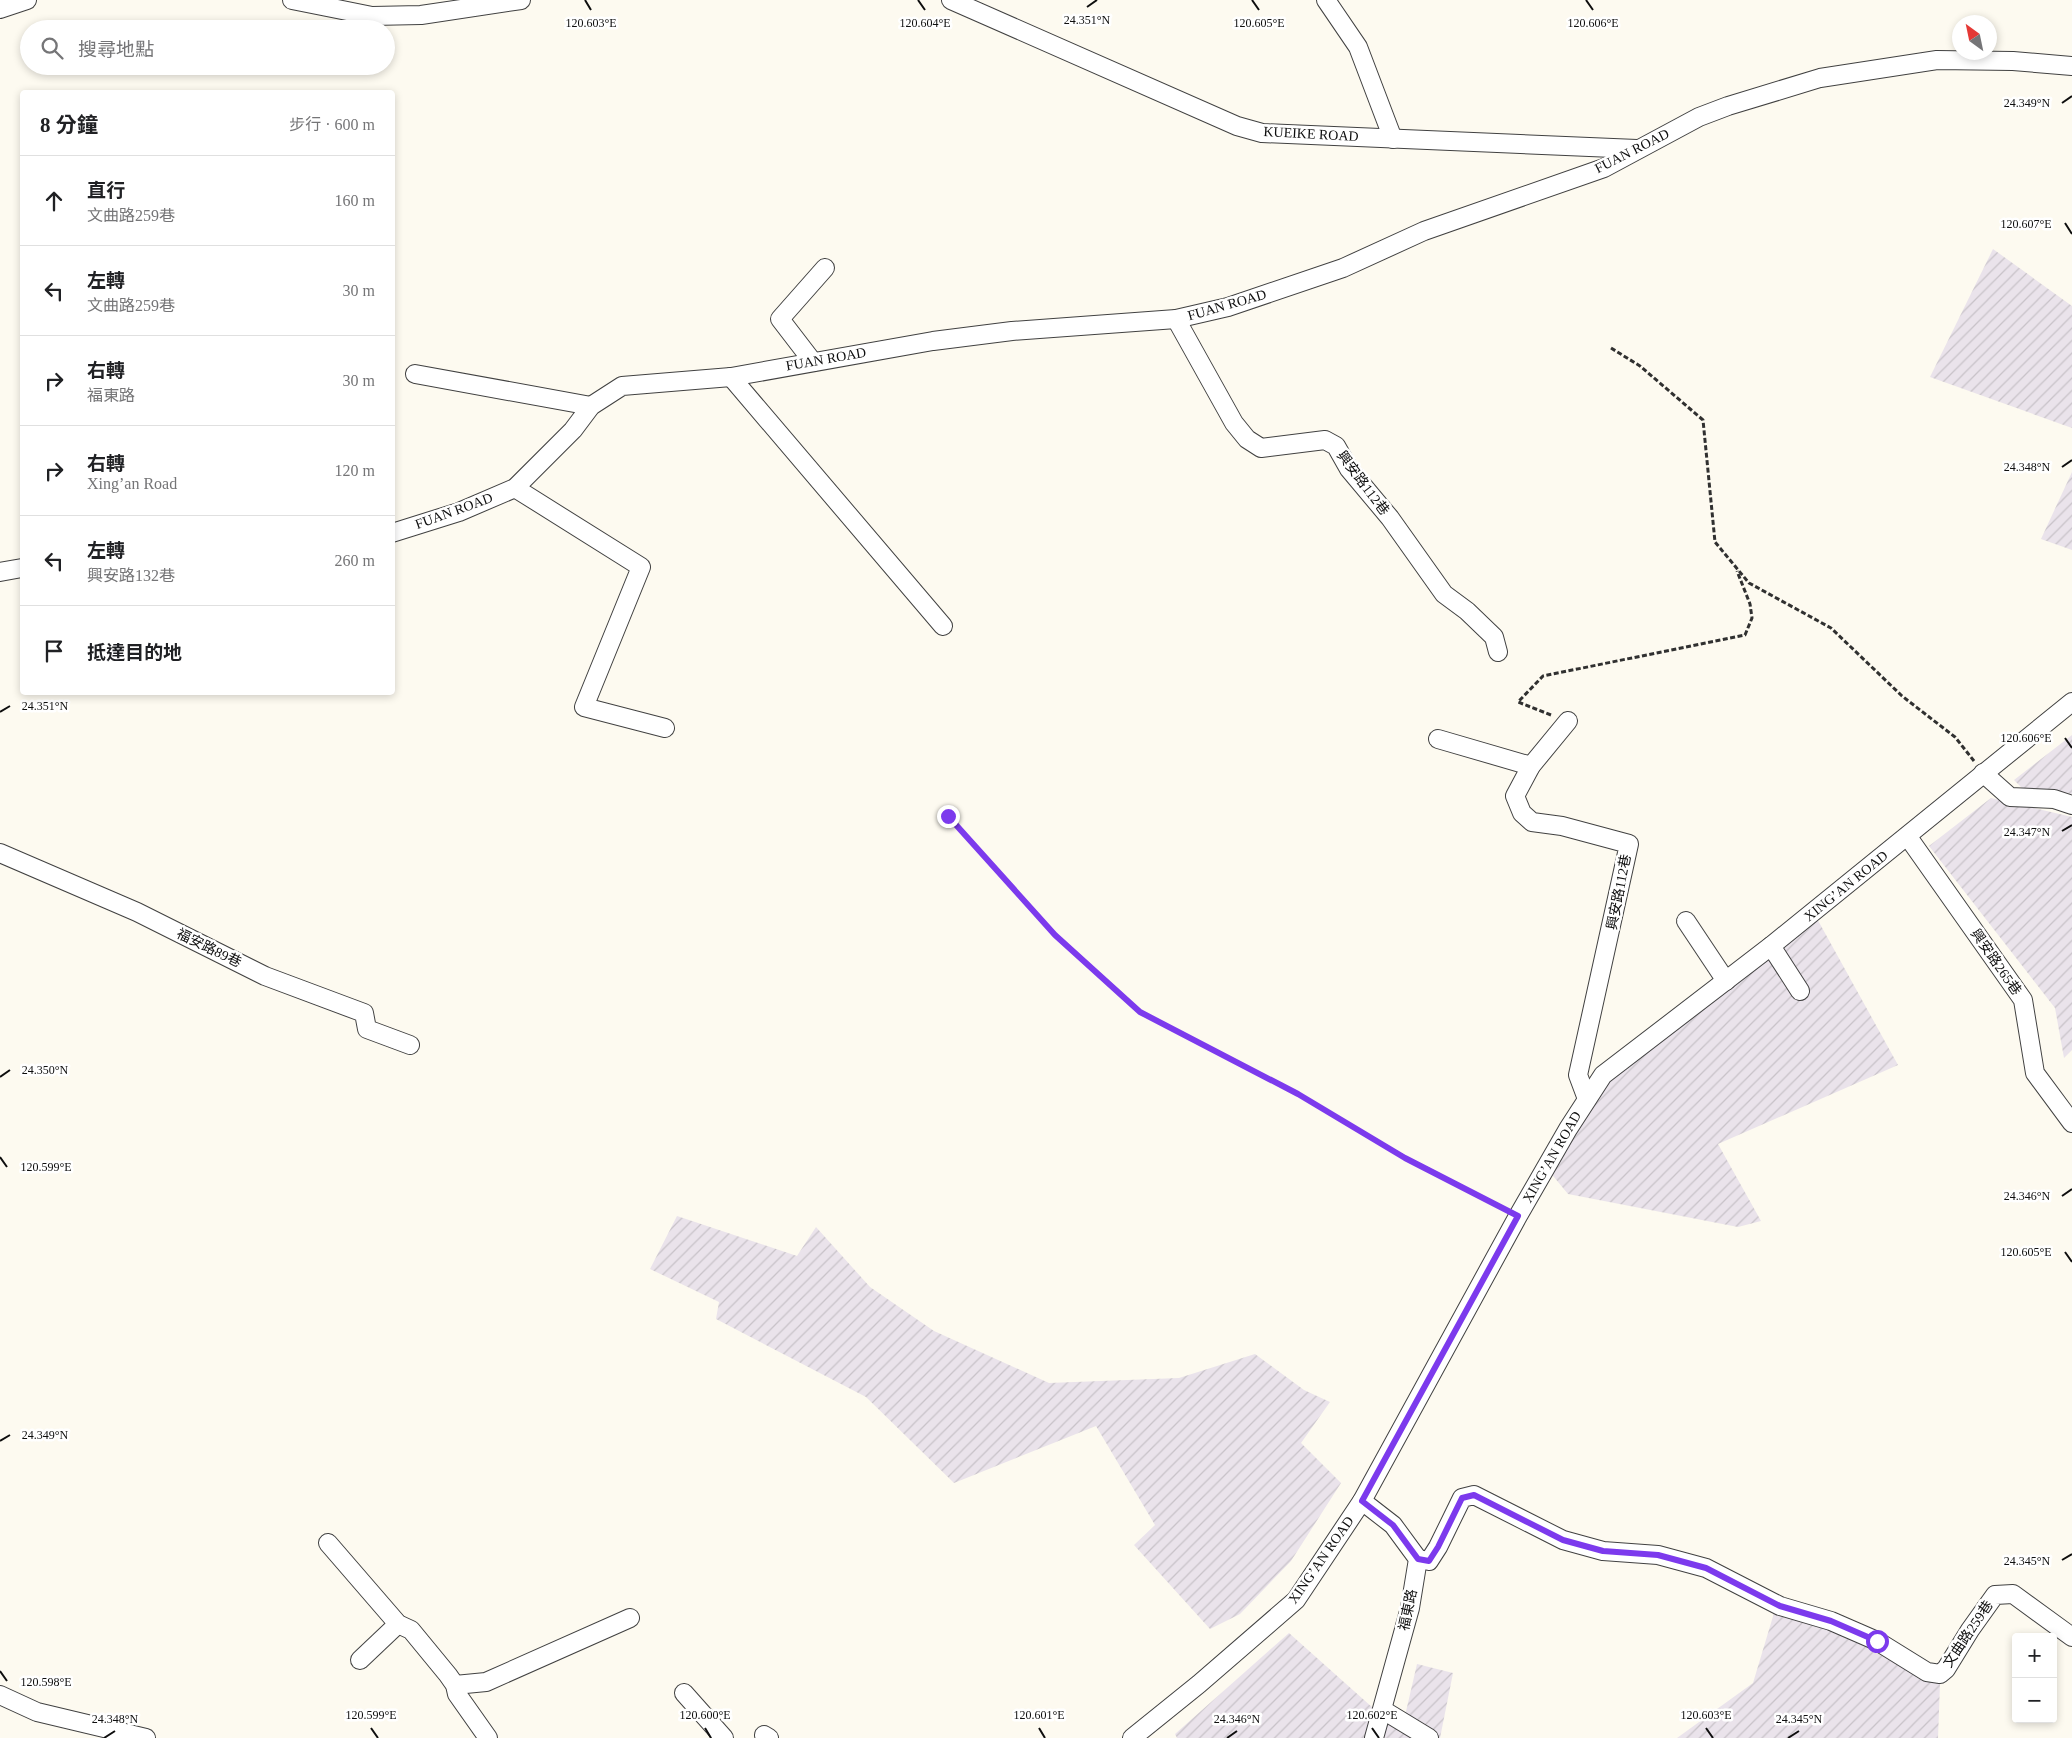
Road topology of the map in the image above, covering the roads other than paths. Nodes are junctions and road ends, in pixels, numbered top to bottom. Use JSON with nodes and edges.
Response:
{"nodes":[{"id":1,"x":27,"y":0,"type":"edge"},
{"id":2,"x":292,"y":0,"type":"edge"},
{"id":3,"x":521,"y":0,"type":"edge"},
{"id":4,"x":951,"y":0,"type":"edge"},
{"id":5,"x":1326,"y":0,"type":"edge"},
{"id":6,"x":0,"y":9,"type":"edge"},
{"id":7,"x":2072,"y":66,"type":"edge"},
{"id":8,"x":1393,"y":139,"type":"junction"},
{"id":9,"x":1638,"y":149,"type":"junction"},
{"id":10,"x":826,"y":268,"type":"dead end"},
{"id":11,"x":1176,"y":319,"type":"junction"},
{"id":12,"x":813,"y":362,"type":"junction"},
{"id":13,"x":415,"y":374,"type":"dead end"},
{"id":14,"x":731,"y":377,"type":"junction"},
{"id":15,"x":591,"y":406,"type":"junction"},
{"id":16,"x":515,"y":488,"type":"junction"},
{"id":17,"x":395,"y":533,"type":"edge"},
{"id":18,"x":20,"y":568,"type":"edge"},
{"id":19,"x":0,"y":572,"type":"edge"},
{"id":20,"x":943,"y":626,"type":"dead end"},
{"id":21,"x":1498,"y":652,"type":"dead end"},
{"id":22,"x":2072,"y":702,"type":"edge"},
{"id":23,"x":1568,"y":721,"type":"road end"},
{"id":24,"x":666,"y":728,"type":"dead end"},
{"id":25,"x":1438,"y":739,"type":"dead end"},
{"id":26,"x":1531,"y":766,"type":"junction"},
{"id":27,"x":1982,"y":773,"type":"junction"},
{"id":28,"x":2072,"y":805,"type":"edge"},
{"id":29,"x":1908,"y":837,"type":"junction"},
{"id":30,"x":0,"y":853,"type":"edge"},
{"id":31,"x":1686,"y":921,"type":"dead end"},
{"id":32,"x":1771,"y":946,"type":"junction"},
{"id":33,"x":1726,"y":981,"type":"junction"},
{"id":34,"x":1800,"y":991,"type":"dead end"},
{"id":35,"x":410,"y":1045,"type":"dead end"},
{"id":36,"x":1587,"y":1099,"type":"junction"},
{"id":37,"x":2072,"y":1122,"type":"edge"},
{"id":38,"x":1362,"y":1501,"type":"junction"},
{"id":39,"x":328,"y":1543,"type":"dead end"},
{"id":40,"x":1418,"y":1559,"type":"junction"},
{"id":41,"x":630,"y":1618,"type":"dead end"},
{"id":42,"x":398,"y":1624,"type":"junction"},
{"id":43,"x":2072,"y":1637,"type":"edge"},
{"id":44,"x":360,"y":1660,"type":"dead end"},
{"id":45,"x":455,"y":1685,"type":"junction"},
{"id":46,"x":684,"y":1693,"type":"dead end"},
{"id":47,"x":0,"y":1695,"type":"edge"},
{"id":48,"x":1383,"y":1710,"type":"junction"},
{"id":49,"x":146,"y":1738,"type":"edge"},
{"id":50,"x":488,"y":1738,"type":"edge"},
{"id":51,"x":724,"y":1738,"type":"edge"},
{"id":52,"x":1132,"y":1738,"type":"edge"},
{"id":53,"x":1374,"y":1738,"type":"edge"},
{"id":54,"x":1429,"y":1738,"type":"edge"}],
"edges":[{"from":1,"to":6,"type":"street"},
{"from":2,"to":3,"type":"street"},
{"from":4,"to":8,"type":"street","name":"KUEIKE ROAD"},
{"from":5,"to":8,"type":"street"},
{"from":7,"to":9,"type":"street","name":"FUAN ROAD"},
{"from":8,"to":9,"type":"street","name":"KUEIKE ROAD"},
{"from":9,"to":11,"type":"street","name":"FUAN ROAD"},
{"from":10,"to":12,"type":"street"},
{"from":11,"to":12,"type":"street","name":"FUAN ROAD"},
{"from":11,"to":21,"type":"street","name":"興安路112巷"},
{"from":12,"to":14,"type":"street","name":"FUAN ROAD"},
{"from":13,"to":15,"type":"street"},
{"from":14,"to":15,"type":"street","name":"FUAN ROAD"},
{"from":14,"to":20,"type":"street"},
{"from":15,"to":16,"type":"street","name":"FUAN ROAD"},
{"from":16,"to":17,"type":"street","name":"FUAN ROAD"},
{"from":16,"to":24,"type":"street"},
{"from":18,"to":19,"type":"street"},
{"from":22,"to":27,"type":"street","name":"XING’AN ROAD"},
{"from":23,"to":26,"type":"street","name":"興安路112巷"},
{"from":25,"to":26,"type":"street"},
{"from":26,"to":36,"type":"street","name":"興安路112巷"},
{"from":27,"to":28,"type":"street"},
{"from":27,"to":29,"type":"street","name":"XING’AN ROAD"},
{"from":29,"to":32,"type":"street","name":"XING’AN ROAD"},
{"from":29,"to":37,"type":"street","name":"興安路265巷"},
{"from":30,"to":35,"type":"street","name":"福安路89巷"},
{"from":31,"to":33,"type":"street"},
{"from":32,"to":33,"type":"street","name":"XING’AN ROAD"},
{"from":32,"to":34,"type":"street"},
{"from":33,"to":36,"type":"street","name":"XING’AN ROAD"},
{"from":36,"to":38,"type":"street","name":"XING’AN ROAD"},
{"from":38,"to":40,"type":"street"},
{"from":38,"to":52,"type":"street","name":"XING’AN ROAD"},
{"from":39,"to":42,"type":"street"},
{"from":40,"to":43,"type":"street","name":"文曲路259巷"},
{"from":40,"to":48,"type":"street","name":"福東路"},
{"from":41,"to":45,"type":"street"},
{"from":42,"to":44,"type":"street"},
{"from":42,"to":45,"type":"street"},
{"from":45,"to":50,"type":"street"},
{"from":46,"to":51,"type":"street"},
{"from":47,"to":49,"type":"street"},
{"from":48,"to":53,"type":"street","name":"福東路"},
{"from":48,"to":54,"type":"street"}]}
